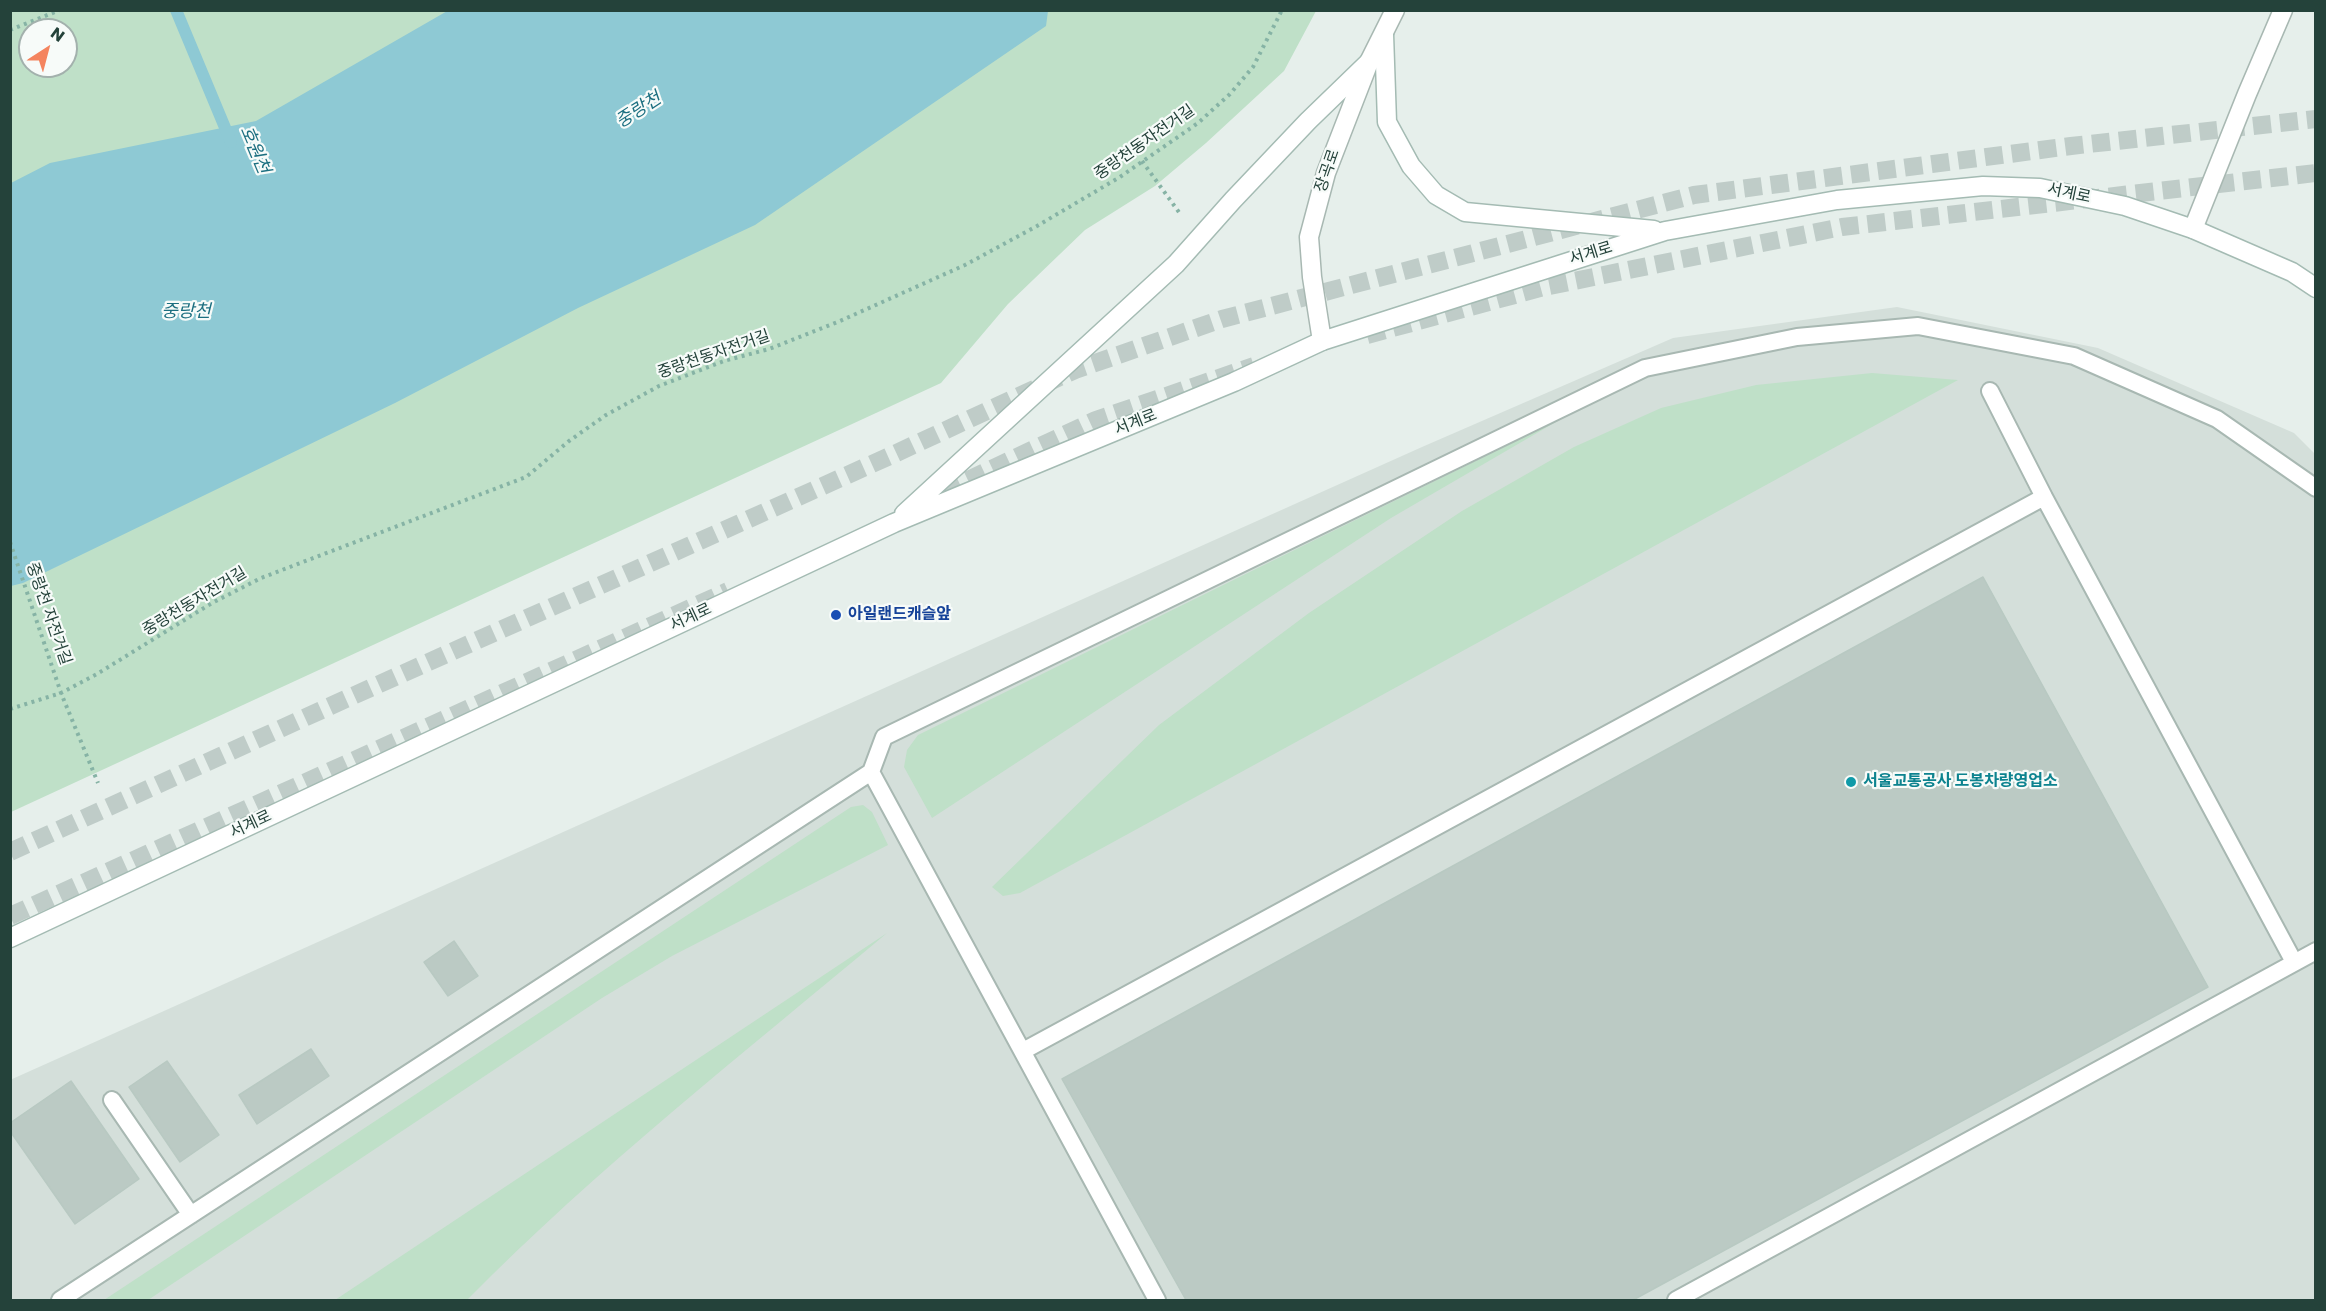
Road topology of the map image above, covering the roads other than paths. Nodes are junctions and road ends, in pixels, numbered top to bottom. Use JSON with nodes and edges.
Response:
{"nodes":[{"id":1,"x":1395,"y":10,"type":"edge"},
{"id":2,"x":2283,"y":10,"type":"edge"},
{"id":3,"x":1384,"y":34,"type":"junction"},
{"id":4,"x":1369,"y":62,"type":"junction"},
{"id":5,"x":2193,"y":229,"type":"junction"},
{"id":6,"x":1665,"y":231,"type":"junction"},
{"id":7,"x":2316,"y":288,"type":"edge"},
{"id":8,"x":1322,"y":341,"type":"junction"},
{"id":9,"x":1990,"y":391,"type":"dead end"},
{"id":10,"x":2316,"y":488,"type":"edge"},
{"id":11,"x":2044,"y":496,"type":"junction"},
{"id":12,"x":894,"y":523,"type":"junction"},
{"id":13,"x":871,"y":772,"type":"junction"},
{"id":14,"x":10,"y":938,"type":"edge"},
{"id":15,"x":2316,"y":951,"type":"edge"},
{"id":16,"x":2294,"y":962,"type":"junction"},
{"id":17,"x":1023,"y":1051,"type":"junction"},
{"id":18,"x":112,"y":1100,"type":"dead end"},
{"id":19,"x":191,"y":1215,"type":"junction"},
{"id":20,"x":60,"y":1300,"type":"edge"},
{"id":21,"x":1157,"y":1300,"type":"edge"},
{"id":22,"x":1676,"y":1300,"type":"edge"}],
"edges":[{"from":1,"to":3,"type":"main road","name":"장곡로"},
{"from":2,"to":5,"type":"main road"},
{"from":3,"to":4,"type":"main road","name":"장곡로"},
{"from":3,"to":6,"type":"main road"},
{"from":4,"to":8,"type":"main road","name":"장곡로"},
{"from":4,"to":12,"type":"main road"},
{"from":5,"to":6,"type":"main road","name":"서계로"},
{"from":5,"to":7,"type":"main road","name":"서계로"},
{"from":6,"to":8,"type":"main road","name":"서계로"},
{"from":8,"to":12,"type":"main road","name":"서계로"},
{"from":9,"to":11,"type":"lane"},
{"from":10,"to":13,"type":"lane"},
{"from":11,"to":16,"type":"lane"},
{"from":11,"to":17,"type":"lane"},
{"from":12,"to":14,"type":"main road","name":"서계로"},
{"from":13,"to":17,"type":"lane"},
{"from":13,"to":19,"type":"lane"},
{"from":15,"to":16,"type":"lane"},
{"from":16,"to":22,"type":"lane"},
{"from":17,"to":21,"type":"lane"},
{"from":18,"to":19,"type":"lane"},
{"from":19,"to":20,"type":"lane"}]}
